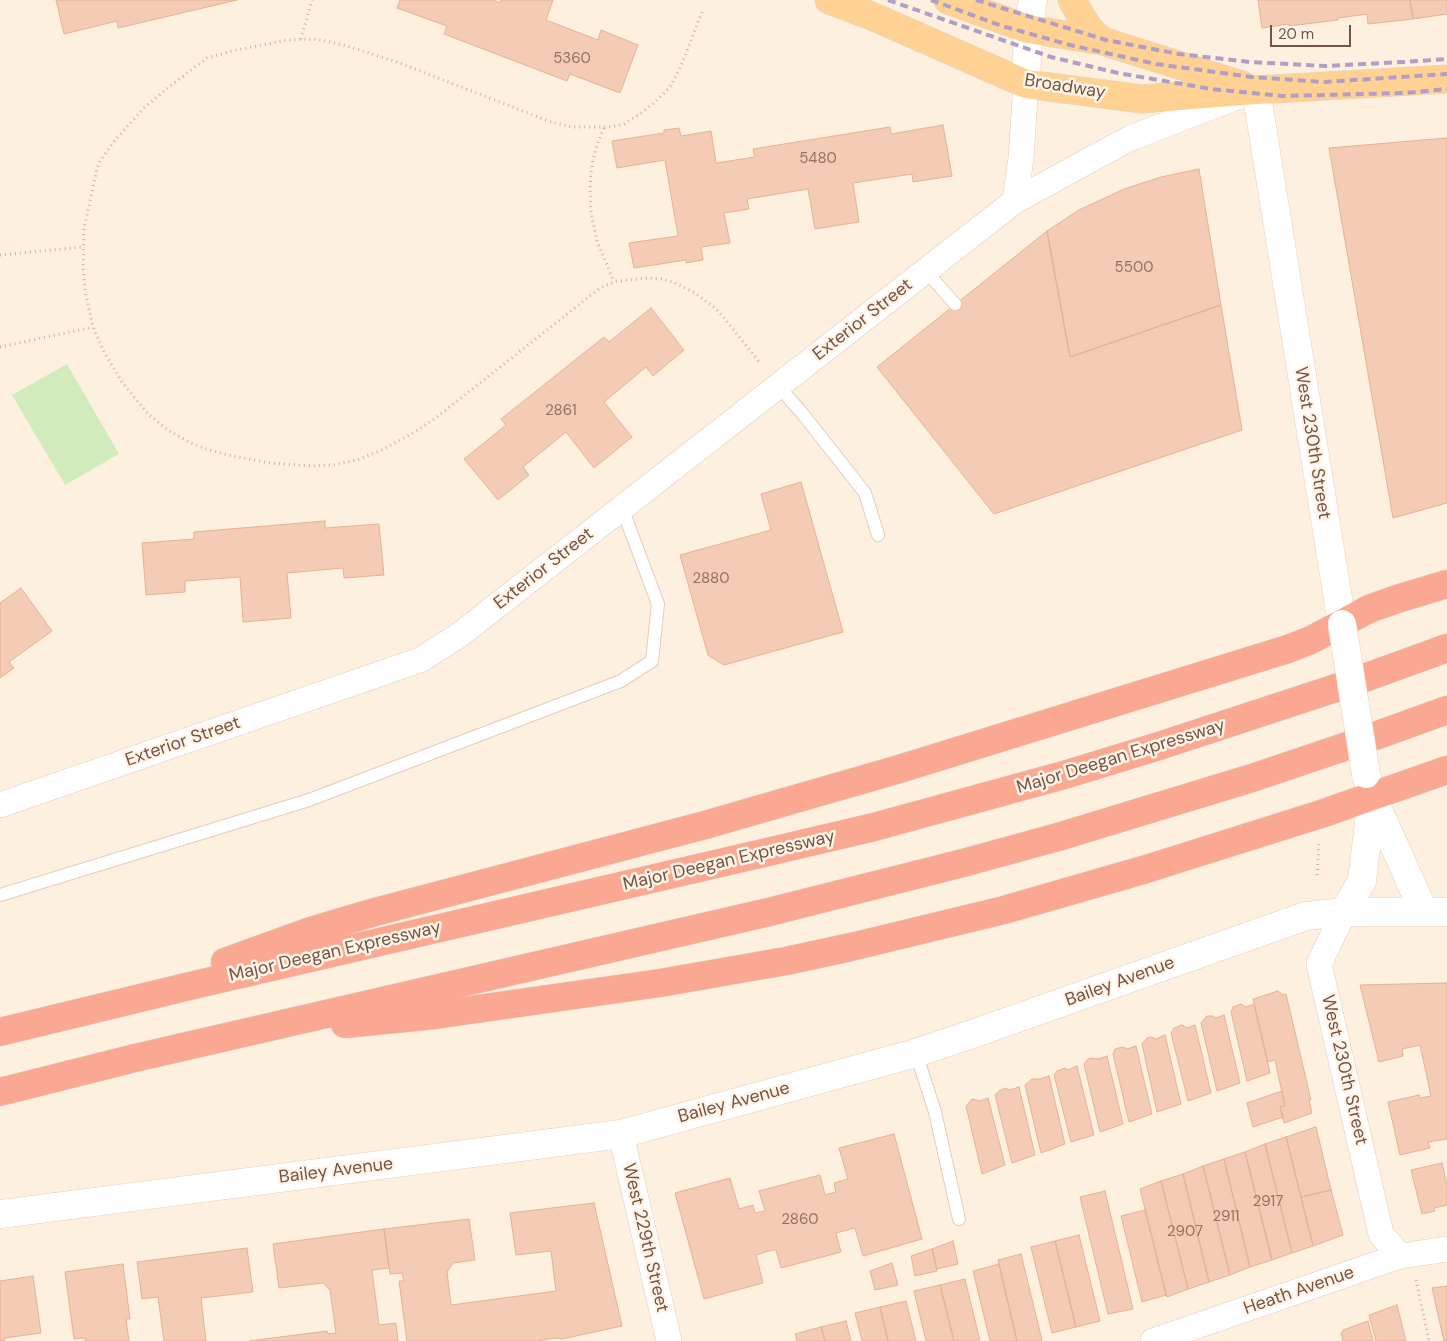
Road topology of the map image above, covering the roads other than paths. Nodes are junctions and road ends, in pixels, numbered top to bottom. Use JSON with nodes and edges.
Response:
{"nodes":[{"id":1,"x":829,"y":0,"type":"edge"},
{"id":2,"x":948,"y":0,"type":"edge"},
{"id":3,"x":1033,"y":0,"type":"edge"},
{"id":4,"x":1072,"y":0,"type":"edge"},
{"id":5,"x":1028,"y":29,"type":"junction"},
{"id":6,"x":1102,"y":41,"type":"junction"},
{"id":7,"x":1447,"y":79,"type":"edge"},
{"id":8,"x":1026,"y":84,"type":"junction"},
{"id":9,"x":1256,"y":90,"type":"junction"},
{"id":10,"x":1015,"y":201,"type":"junction"},
{"id":11,"x":926,"y":271,"type":"junction"},
{"id":12,"x":955,"y":304,"type":"dead end"},
{"id":13,"x":778,"y":386,"type":"junction"},
{"id":14,"x":622,"y":508,"type":"junction"},
{"id":15,"x":878,"y":535,"type":"dead end"},
{"id":16,"x":1447,"y":584,"type":"edge"},
{"id":17,"x":1342,"y":624,"type":"junction"},
{"id":18,"x":1447,"y":648,"type":"edge"},
{"id":19,"x":1447,"y":710,"type":"edge"},
{"id":20,"x":1447,"y":770,"type":"edge"},
{"id":21,"x":1369,"y":785,"type":"junction"},
{"id":22,"x":0,"y":805,"type":"edge"},
{"id":23,"x":0,"y":895,"type":"edge"},
{"id":24,"x":1344,"y":912,"type":"junction"},
{"id":25,"x":1436,"y":912,"type":"edge"},
{"id":26,"x":97,"y":1008,"type":"junction"},
{"id":27,"x":0,"y":1032,"type":"edge"},
{"id":28,"x":232,"y":1036,"type":"junction"},
{"id":29,"x":916,"y":1053,"type":"junction"},
{"id":30,"x":0,"y":1092,"type":"edge"},
{"id":31,"x":621,"y":1134,"type":"junction"},
{"id":32,"x":0,"y":1214,"type":"edge"},
{"id":33,"x":959,"y":1220,"type":"dead end"},
{"id":34,"x":1447,"y":1249,"type":"edge"},
{"id":35,"x":1400,"y":1256,"type":"junction"},
{"id":36,"x":669,"y":1341,"type":"edge"},
{"id":37,"x":1153,"y":1341,"type":"edge"}],
"edges":[{"from":1,"to":8,"type":"main road","name":"Broadway"},
{"from":2,"to":5,"type":"main road","name":"Broadway"},
{"from":3,"to":5,"type":"main road"},
{"from":4,"to":6,"type":"main road"},
{"from":5,"to":6,"type":"main road","name":"Broadway"},
{"from":5,"to":8,"type":"main road"},
{"from":6,"to":9,"type":"main road","name":"Broadway"},
{"from":7,"to":9,"type":"main road","name":"Broadway"},
{"from":8,"to":9,"type":"main road","name":"Broadway"},
{"from":8,"to":10,"type":"street"},
{"from":9,"to":10,"type":"street","name":"Exterior Street"},
{"from":9,"to":17,"type":"main road","name":"West 230th Street"},
{"from":10,"to":11,"type":"street","name":"Exterior Street"},
{"from":11,"to":12,"type":"lane"},
{"from":11,"to":13,"type":"street","name":"Exterior Street"},
{"from":13,"to":14,"type":"street","name":"Exterior Street"},
{"from":13,"to":15,"type":"lane"},
{"from":14,"to":22,"type":"street","name":"Exterior Street"},
{"from":14,"to":23,"type":"lane"},
{"from":16,"to":17,"type":"highway"},
{"from":17,"to":21,"type":"main road","name":"West 230th Street","bridge":true},
{"from":17,"to":26,"type":"highway"},
{"from":18,"to":26,"type":"highway","name":"Major Deegan Expressway"},
{"from":19,"to":28,"type":"highway"},
{"from":20,"to":21,"type":"highway"},
{"from":21,"to":24,"type":"main road","name":"West 230th Street"},
{"from":21,"to":25,"type":"main road","name":"West 230th Street"},
{"from":21,"to":28,"type":"highway"},
{"from":24,"to":25,"type":"main road","name":"Bailey Avenue"},
{"from":24,"to":29,"type":"main road","name":"Bailey Avenue"},
{"from":24,"to":35,"type":"street","name":"West 230th Street"},
{"from":26,"to":27,"type":"highway","name":"Major Deegan Expressway"},
{"from":28,"to":30,"type":"highway"},
{"from":29,"to":31,"type":"main road","name":"Bailey Avenue"},
{"from":29,"to":33,"type":"lane"},
{"from":31,"to":32,"type":"main road","name":"Bailey Avenue"},
{"from":31,"to":36,"type":"street","name":"West 229th Street"},
{"from":34,"to":35,"type":"street","name":"Heath Avenue"},
{"from":35,"to":37,"type":"street","name":"Heath Avenue"}]}
